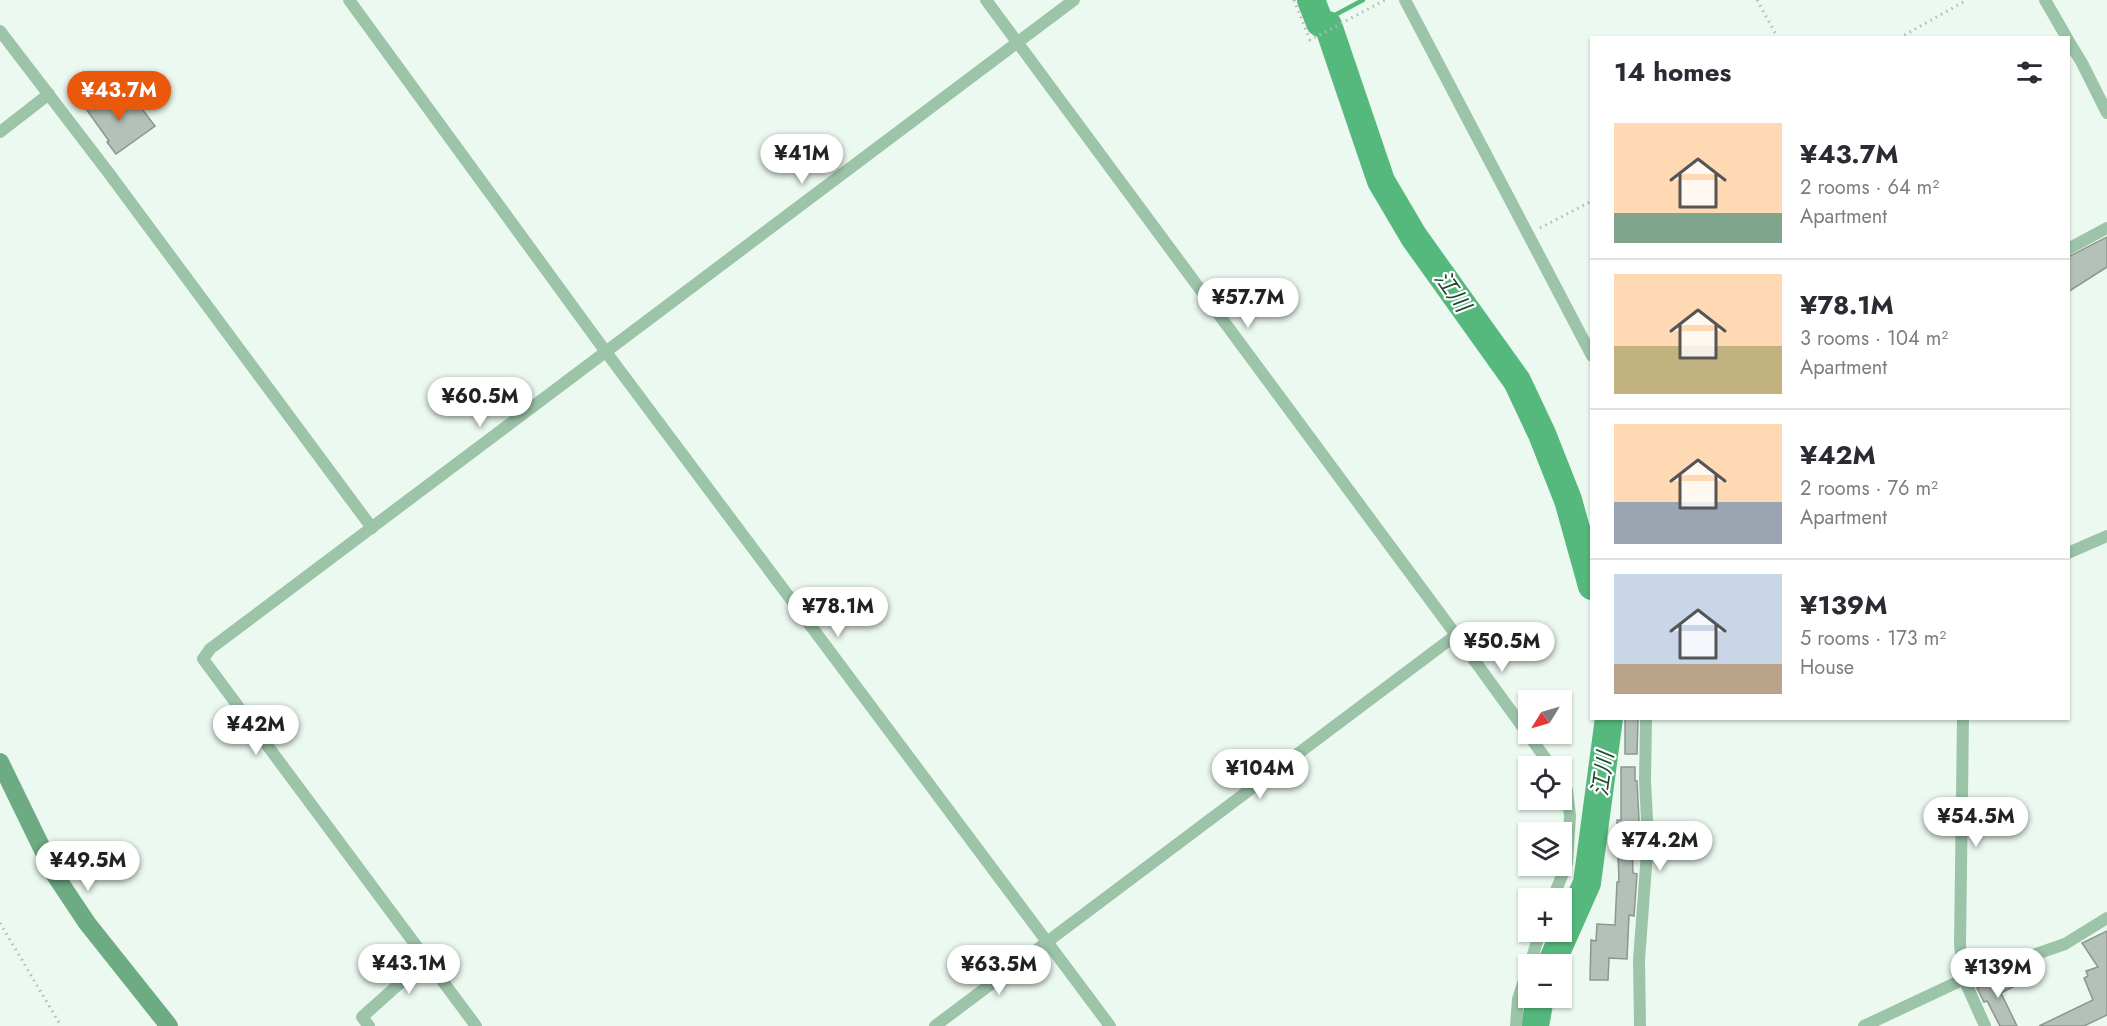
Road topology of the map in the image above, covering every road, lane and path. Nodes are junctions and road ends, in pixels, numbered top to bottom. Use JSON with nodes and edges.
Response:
{"nodes":[{"id":1,"x":349,"y":0,"type":"edge"},
{"id":2,"x":986,"y":0,"type":"edge"},
{"id":3,"x":1074,"y":0,"type":"edge"},
{"id":4,"x":1294,"y":0,"type":"edge"},
{"id":5,"x":1385,"y":0,"type":"edge"},
{"id":6,"x":1405,"y":0,"type":"edge"},
{"id":7,"x":1757,"y":0,"type":"edge"},
{"id":8,"x":1967,"y":0,"type":"edge"},
{"id":9,"x":2045,"y":0,"type":"edge"},
{"id":10,"x":0,"y":31,"type":"edge"},
{"id":11,"x":1777,"y":36,"type":"edge"},
{"id":12,"x":1903,"y":36,"type":"edge"},
{"id":13,"x":2066,"y":36,"type":"edge"},
{"id":14,"x":1017,"y":42,"type":"junction"},
{"id":15,"x":2070,"y":42,"type":"edge"},
{"id":16,"x":49,"y":93,"type":"junction"},
{"id":17,"x":2107,"y":113,"type":"edge"},
{"id":18,"x":0,"y":132,"type":"edge"},
{"id":19,"x":1590,"y":202,"type":"edge"},
{"id":20,"x":2107,"y":228,"type":"edge"},
{"id":21,"x":1528,"y":234,"type":"junction"},
{"id":22,"x":2070,"y":248,"type":"edge"},
{"id":23,"x":606,"y":352,"type":"junction"},
{"id":24,"x":1590,"y":352,"type":"edge"},
{"id":25,"x":372,"y":528,"type":"junction"},
{"id":26,"x":2107,"y":536,"type":"edge"},
{"id":27,"x":2070,"y":552,"type":"edge"},
{"id":28,"x":1456,"y":635,"type":"junction"},
{"id":29,"x":1646,"y":720,"type":"edge"},
{"id":30,"x":1964,"y":720,"type":"edge"},
{"id":31,"x":1544,"y":756,"type":"edge"},
{"id":32,"x":0,"y":762,"type":"edge"},
{"id":33,"x":1569,"y":810,"type":"edge"},
{"id":34,"x":1557,"y":888,"type":"edge"},
{"id":35,"x":2107,"y":918,"type":"edge"},
{"id":36,"x":0,"y":923,"type":"edge"},
{"id":37,"x":1046,"y":941,"type":"junction"},
{"id":38,"x":426,"y":960,"type":"junction"},
{"id":39,"x":1964,"y":979,"type":"junction"},
{"id":40,"x":1518,"y":999,"type":"edge"},
{"id":41,"x":61,"y":1026,"type":"edge"},
{"id":42,"x":170,"y":1026,"type":"edge"},
{"id":43,"x":369,"y":1026,"type":"edge"},
{"id":44,"x":476,"y":1026,"type":"edge"},
{"id":45,"x":935,"y":1026,"type":"edge"},
{"id":46,"x":1110,"y":1026,"type":"edge"},
{"id":47,"x":1516,"y":1026,"type":"edge"},
{"id":48,"x":1640,"y":1026,"type":"edge"},
{"id":49,"x":1864,"y":1026,"type":"edge"},
{"id":50,"x":1986,"y":1026,"type":"edge"}],
"edges":[{"from":1,"to":23,"type":"street"},
{"from":2,"to":14,"type":"street"},
{"from":3,"to":14,"type":"street"},
{"from":4,"to":5,"type":"path"},
{"from":6,"to":21,"type":"street"},
{"from":7,"to":11,"type":"path"},
{"from":8,"to":12,"type":"path"},
{"from":9,"to":13,"type":"street"},
{"from":10,"to":16,"type":"street"},
{"from":14,"to":23,"type":"street"},
{"from":14,"to":28,"type":"street"},
{"from":15,"to":17,"type":"street"},
{"from":16,"to":18,"type":"street"},
{"from":16,"to":25,"type":"street"},
{"from":19,"to":21,"type":"path"},
{"from":20,"to":22,"type":"street"},
{"from":21,"to":24,"type":"street"},
{"from":23,"to":25,"type":"street"},
{"from":23,"to":37,"type":"street"},
{"from":25,"to":38,"type":"street"},
{"from":26,"to":27,"type":"street"},
{"from":28,"to":31,"type":"street"},
{"from":28,"to":37,"type":"street"},
{"from":29,"to":48,"type":"street"},
{"from":30,"to":39,"type":"street"},
{"from":32,"to":42,"type":"main road"},
{"from":33,"to":34,"type":"street"},
{"from":35,"to":39,"type":"street"},
{"from":36,"to":41,"type":"path"},
{"from":37,"to":45,"type":"street"},
{"from":37,"to":46,"type":"street"},
{"from":38,"to":43,"type":"street"},
{"from":38,"to":44,"type":"street"},
{"from":39,"to":49,"type":"street"},
{"from":39,"to":50,"type":"street"},
{"from":40,"to":47,"type":"street"}]}
